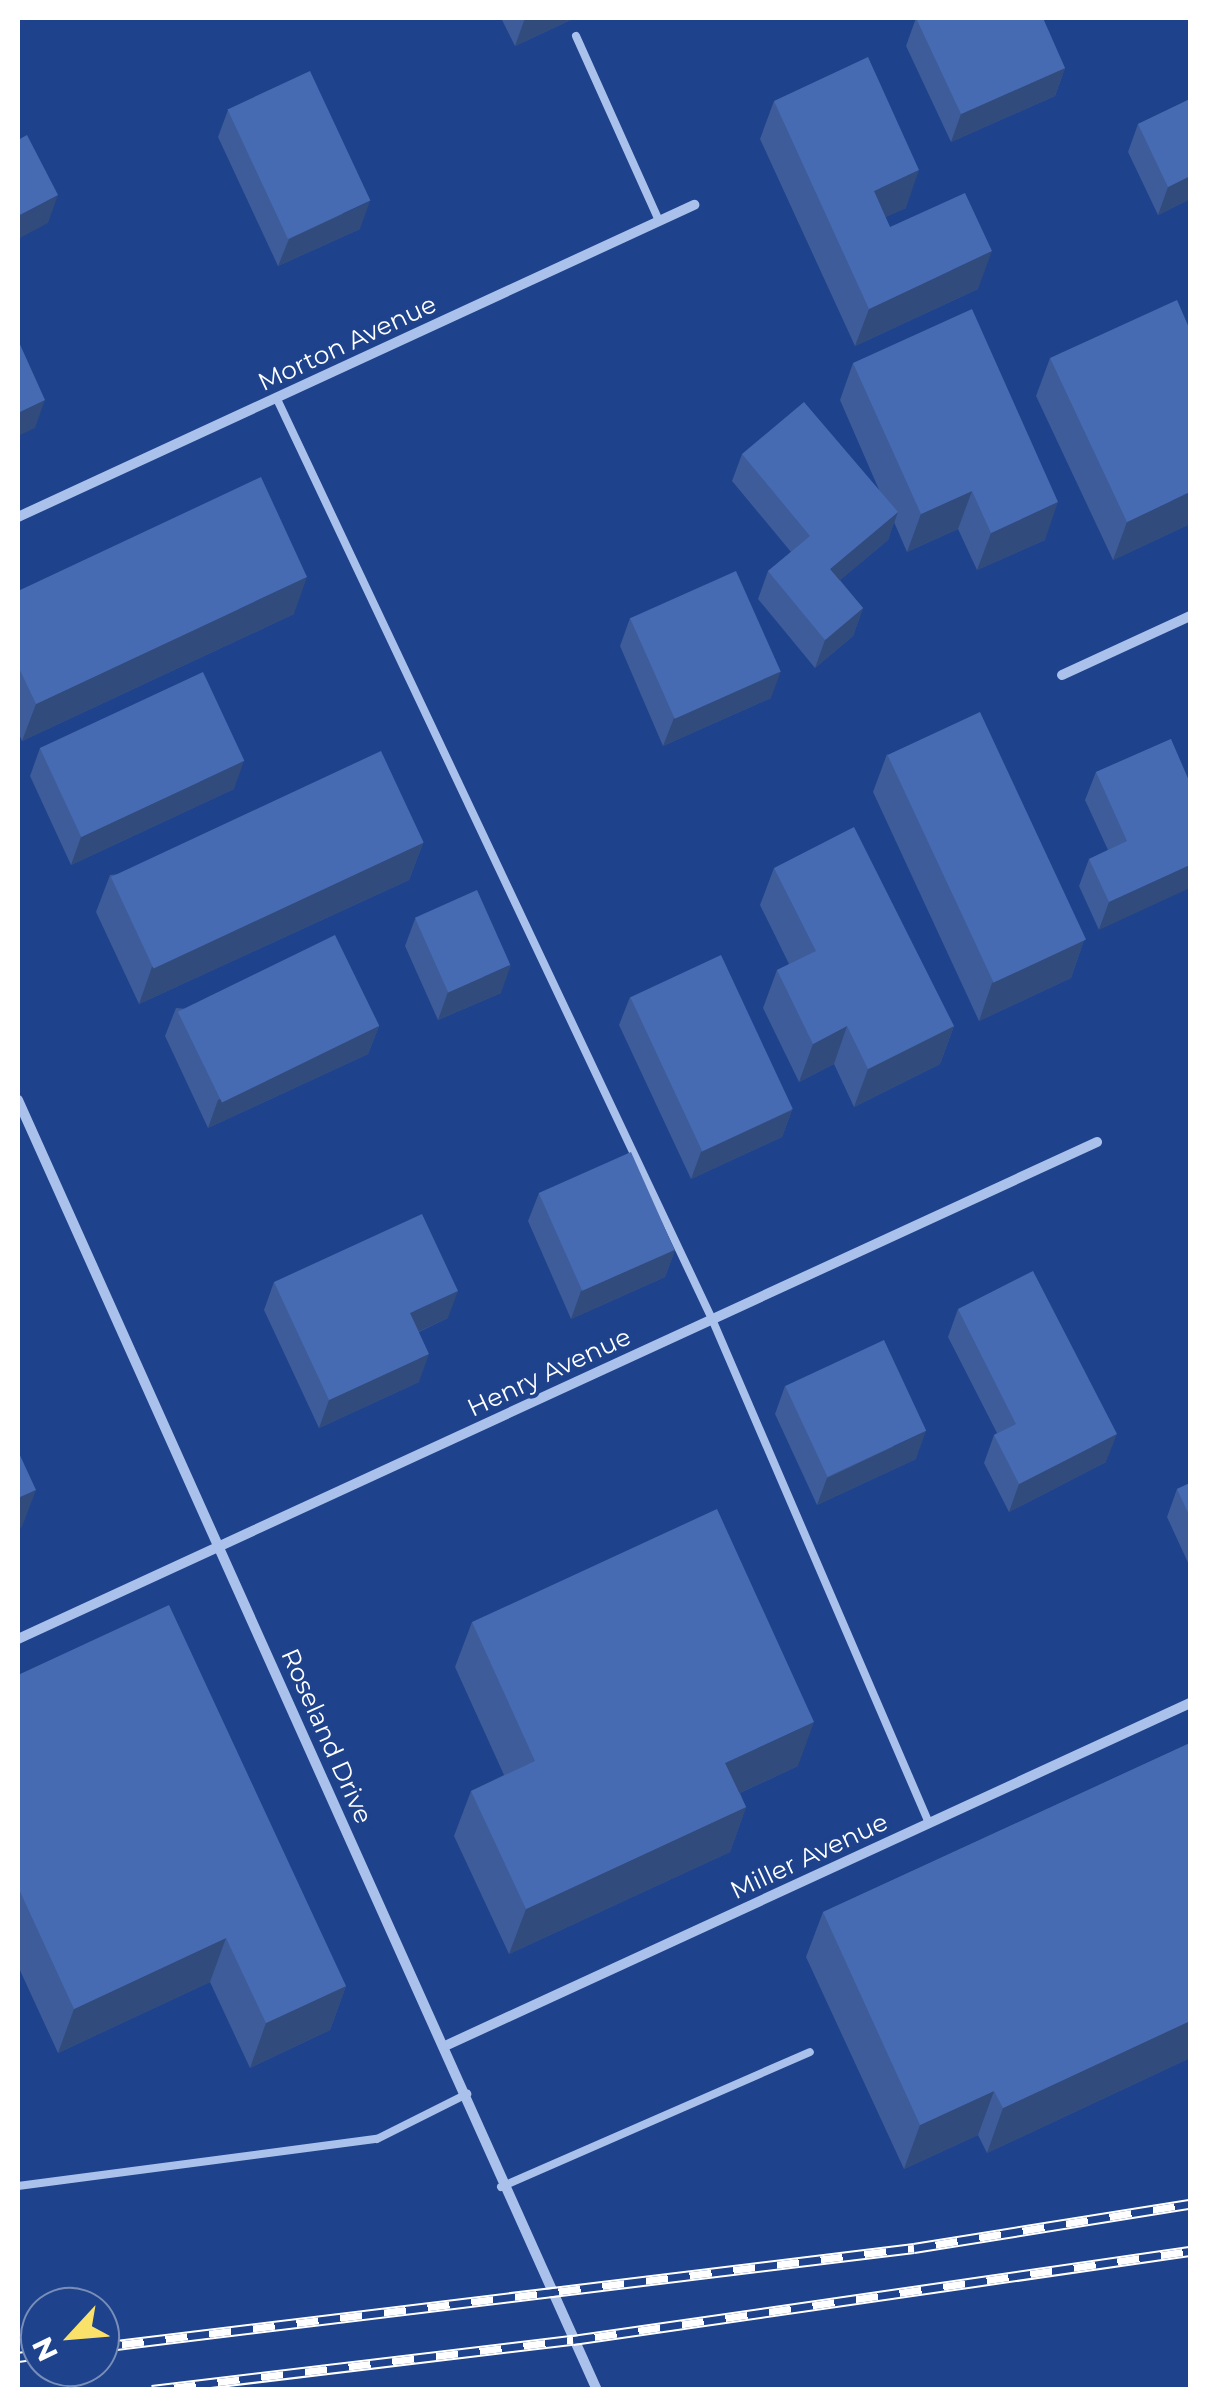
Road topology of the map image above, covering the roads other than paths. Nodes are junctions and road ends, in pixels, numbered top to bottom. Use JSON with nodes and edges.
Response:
{"nodes":[{"id":1,"x":576,"y":36,"type":"dead end"},
{"id":2,"x":694,"y":205,"type":"dead end"},
{"id":3,"x":660,"y":221,"type":"junction"},
{"id":4,"x":276,"y":397,"type":"junction"},
{"id":5,"x":18,"y":517,"type":"edge"},
{"id":6,"x":1190,"y":616,"type":"edge"},
{"id":7,"x":1062,"y":675,"type":"dead end"},
{"id":8,"x":18,"y":1100,"type":"edge"},
{"id":9,"x":1097,"y":1142,"type":"dead end"},
{"id":10,"x":712,"y":1320,"type":"junction"},
{"id":11,"x":219,"y":1546,"type":"junction"},
{"id":12,"x":18,"y":1639,"type":"edge"},
{"id":13,"x":1190,"y":1702,"type":"edge"},
{"id":14,"x":929,"y":1823,"type":"junction"},
{"id":15,"x":445,"y":2046,"type":"junction"},
{"id":16,"x":810,"y":2052,"type":"dead end"},
{"id":17,"x":467,"y":2094,"type":"junction"},
{"id":18,"x":18,"y":2186,"type":"edge"},
{"id":19,"x":501,"y":2187,"type":"junction"},
{"id":20,"x":598,"y":2390,"type":"edge"}],
"edges":[{"from":1,"to":3,"type":"lane"},
{"from":2,"to":3,"type":"street","name":"Morton Avenue"},
{"from":3,"to":4,"type":"street","name":"Morton Avenue"},
{"from":4,"to":5,"type":"street","name":"Morton Avenue"},
{"from":4,"to":10,"type":"lane"},
{"from":6,"to":7,"type":"street"},
{"from":8,"to":11,"type":"street","name":"Roseland Drive"},
{"from":9,"to":10,"type":"street","name":"Henry Avenue"},
{"from":10,"to":11,"type":"street","name":"Henry Avenue"},
{"from":10,"to":14,"type":"lane"},
{"from":11,"to":12,"type":"street","name":"Henry Avenue"},
{"from":11,"to":15,"type":"street","name":"Roseland Drive"},
{"from":13,"to":14,"type":"street","name":"Miller Avenue"},
{"from":14,"to":15,"type":"street","name":"Miller Avenue"},
{"from":15,"to":17,"type":"street","name":"Roseland Drive"},
{"from":16,"to":19,"type":"lane"},
{"from":17,"to":18,"type":"lane"},
{"from":17,"to":19,"type":"street","name":"Roseland Drive"},
{"from":19,"to":20,"type":"street","name":"Roseland Drive"}]}
